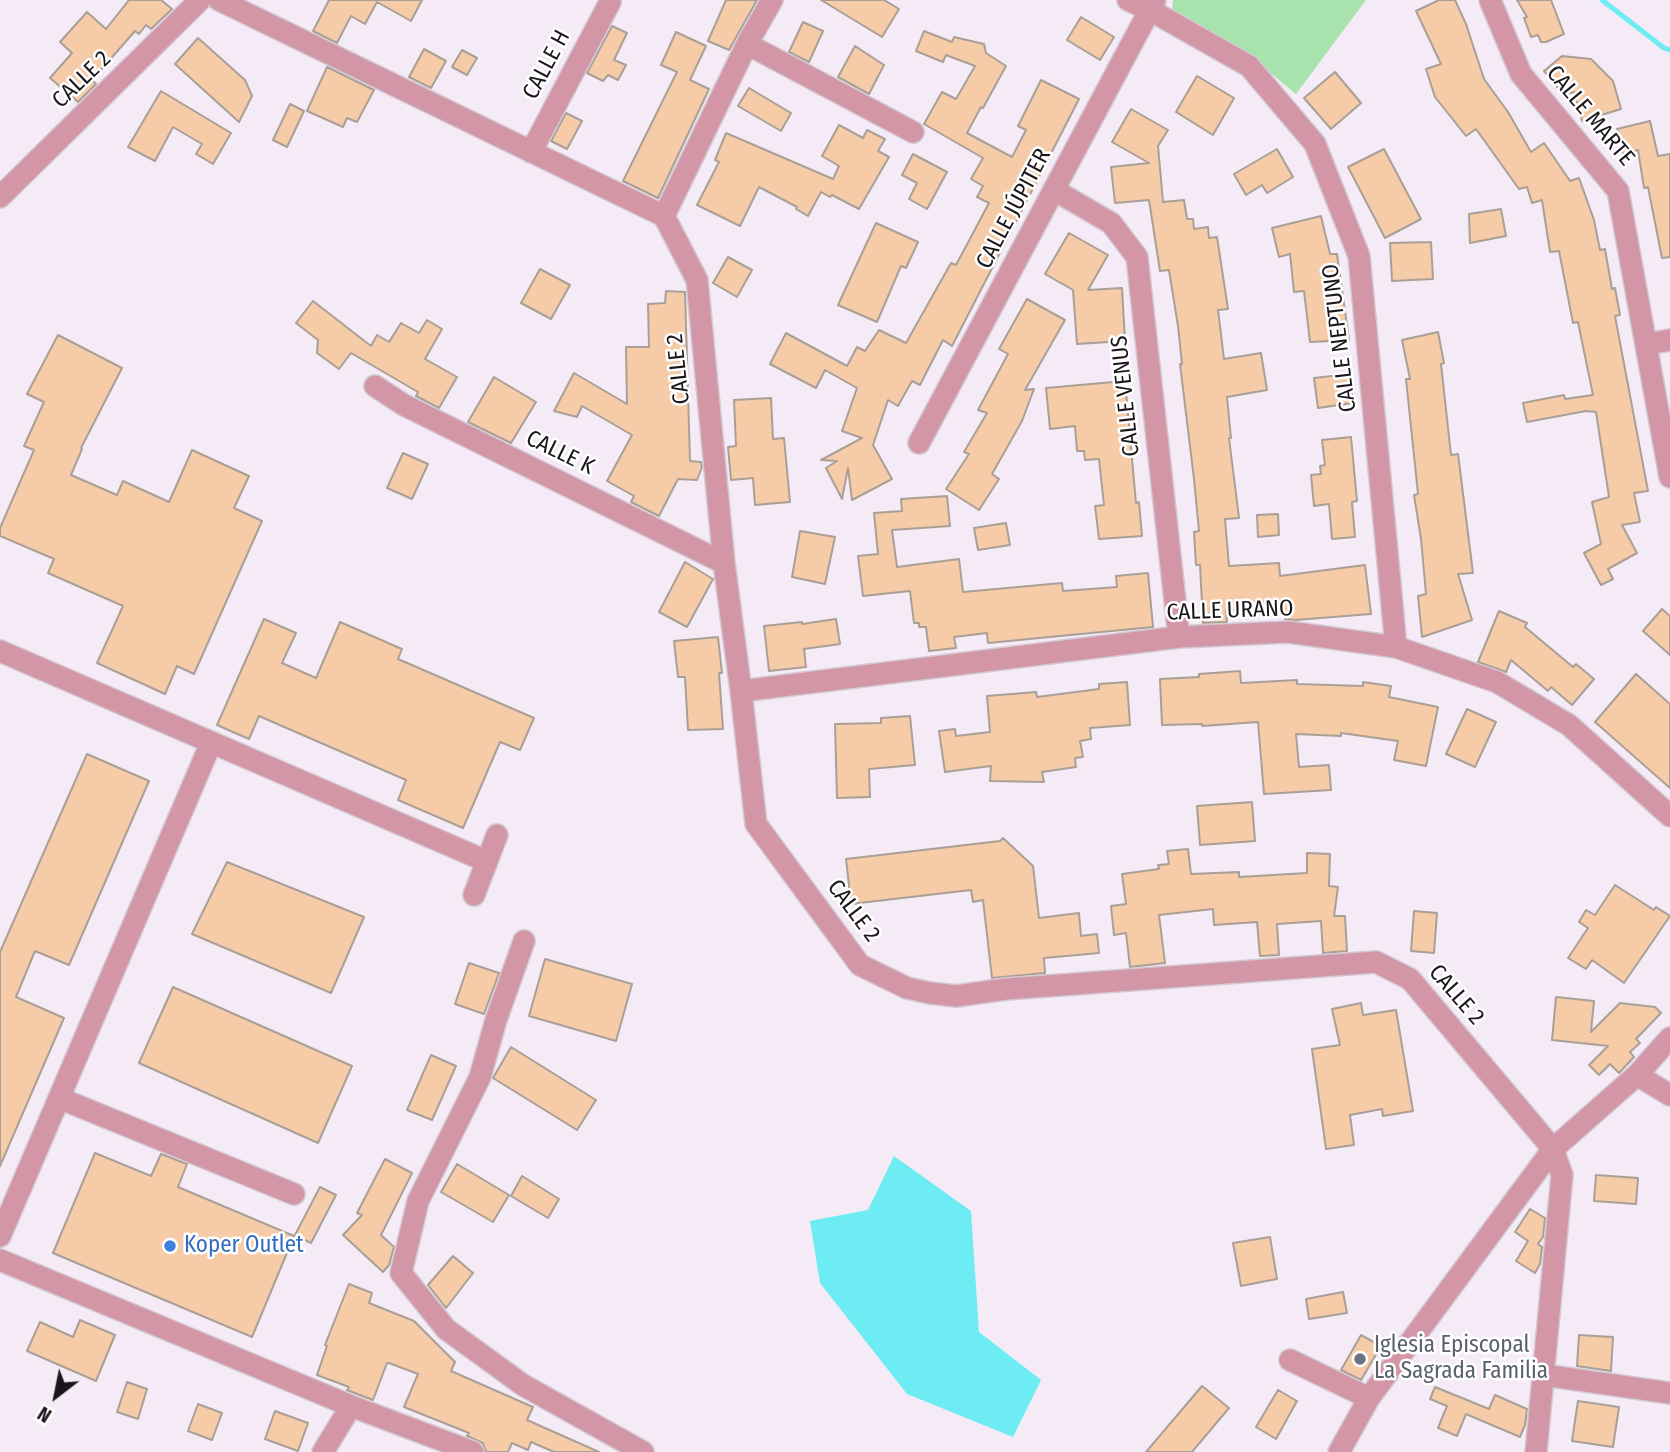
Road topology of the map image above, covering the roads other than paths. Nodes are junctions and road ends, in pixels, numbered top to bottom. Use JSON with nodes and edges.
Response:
{"nodes":[{"id":1,"x":200,"y":0,"type":"edge"},
{"id":2,"x":219,"y":0,"type":"edge"},
{"id":3,"x":772,"y":0,"type":"edge"},
{"id":4,"x":1128,"y":0,"type":"edge"},
{"id":5,"x":1490,"y":0,"type":"edge"},
{"id":6,"x":610,"y":2,"type":"edge"},
{"id":7,"x":1153,"y":5,"type":"edge"},
{"id":8,"x":747,"y":44,"type":"junction"},
{"id":9,"x":913,"y":132,"type":"dead end"},
{"id":10,"x":531,"y":152,"type":"junction"},
{"id":11,"x":1054,"y":190,"type":"junction"},
{"id":12,"x":0,"y":197,"type":"edge"},
{"id":13,"x":664,"y":216,"type":"junction"},
{"id":14,"x":1670,"y":340,"type":"edge"},
{"id":15,"x":1647,"y":344,"type":"junction"},
{"id":16,"x":375,"y":386,"type":"dead end"},
{"id":17,"x":919,"y":443,"type":"dead end"},
{"id":18,"x":1670,"y":477,"type":"edge"},
{"id":19,"x":724,"y":563,"type":"junction"},
{"id":20,"x":1179,"y":637,"type":"junction"},
{"id":21,"x":1396,"y":646,"type":"junction"},
{"id":22,"x":0,"y":651,"type":"edge"},
{"id":23,"x":741,"y":691,"type":"junction"},
{"id":24,"x":211,"y":743,"type":"junction"},
{"id":25,"x":1670,"y":816,"type":"edge"},
{"id":26,"x":497,"y":835,"type":"dead end"},
{"id":27,"x":486,"y":861,"type":"junction"},
{"id":28,"x":474,"y":895,"type":"dead end"},
{"id":29,"x":524,"y":942,"type":"dead end"},
{"id":30,"x":1670,"y":1038,"type":"edge"},
{"id":31,"x":1636,"y":1075,"type":"junction"},
{"id":32,"x":1670,"y":1095,"type":"edge"},
{"id":33,"x":59,"y":1098,"type":"junction"},
{"id":34,"x":1553,"y":1149,"type":"junction"},
{"id":35,"x":294,"y":1194,"type":"dead end"},
{"id":36,"x":0,"y":1236,"type":"edge"},
{"id":37,"x":0,"y":1260,"type":"edge"},
{"id":38,"x":1290,"y":1360,"type":"dead end"},
{"id":39,"x":1544,"y":1375,"type":"junction"},
{"id":40,"x":1670,"y":1393,"type":"edge"},
{"id":41,"x":1369,"y":1398,"type":"junction"},
{"id":42,"x":351,"y":1406,"type":"junction"},
{"id":43,"x":323,"y":1452,"type":"edge"},
{"id":44,"x":473,"y":1452,"type":"edge"},
{"id":45,"x":643,"y":1452,"type":"edge"},
{"id":46,"x":1339,"y":1452,"type":"edge"},
{"id":47,"x":1536,"y":1452,"type":"edge"}],
"edges":[{"from":1,"to":12,"type":"street","name":"CALLE 2"},
{"from":2,"to":10,"type":"street"},
{"from":3,"to":8,"type":"street"},
{"from":4,"to":7,"type":"street","name":"CALLE NEPTUNO"},
{"from":5,"to":15,"type":"street","name":"CALLE MARTE"},
{"from":6,"to":10,"type":"street","name":"CALLE H"},
{"from":7,"to":11,"type":"street","name":"CALLE JÚPITER"},
{"from":7,"to":21,"type":"street","name":"CALLE NEPTUNO"},
{"from":8,"to":9,"type":"street"},
{"from":8,"to":13,"type":"street"},
{"from":10,"to":13,"type":"street"},
{"from":11,"to":17,"type":"street","name":"CALLE JÚPITER"},
{"from":11,"to":20,"type":"street","name":"CALLE VENUS"},
{"from":13,"to":19,"type":"street","name":"CALLE 2"},
{"from":14,"to":15,"type":"street"},
{"from":15,"to":18,"type":"street","name":"CALLE MARTE"},
{"from":16,"to":19,"type":"street","name":"CALLE K"},
{"from":19,"to":23,"type":"street","name":"CALLE 2"},
{"from":20,"to":21,"type":"street","name":"CALLE URANO"},
{"from":20,"to":23,"type":"street","name":"CALLE URANO"},
{"from":21,"to":25,"type":"street","name":"CALLE URANO"},
{"from":22,"to":24,"type":"street"},
{"from":23,"to":34,"type":"street","name":"CALLE 2"},
{"from":24,"to":27,"type":"street"},
{"from":24,"to":33,"type":"street"},
{"from":26,"to":27,"type":"street"},
{"from":27,"to":28,"type":"street"},
{"from":29,"to":45,"type":"street"},
{"from":30,"to":31,"type":"street"},
{"from":31,"to":32,"type":"street"},
{"from":31,"to":34,"type":"street"},
{"from":33,"to":35,"type":"street"},
{"from":33,"to":36,"type":"street"},
{"from":34,"to":39,"type":"street"},
{"from":34,"to":41,"type":"street"},
{"from":37,"to":42,"type":"street"},
{"from":38,"to":41,"type":"street"},
{"from":39,"to":40,"type":"street"},
{"from":39,"to":47,"type":"street"},
{"from":41,"to":46,"type":"street"},
{"from":42,"to":43,"type":"street"},
{"from":42,"to":44,"type":"street"}]}
